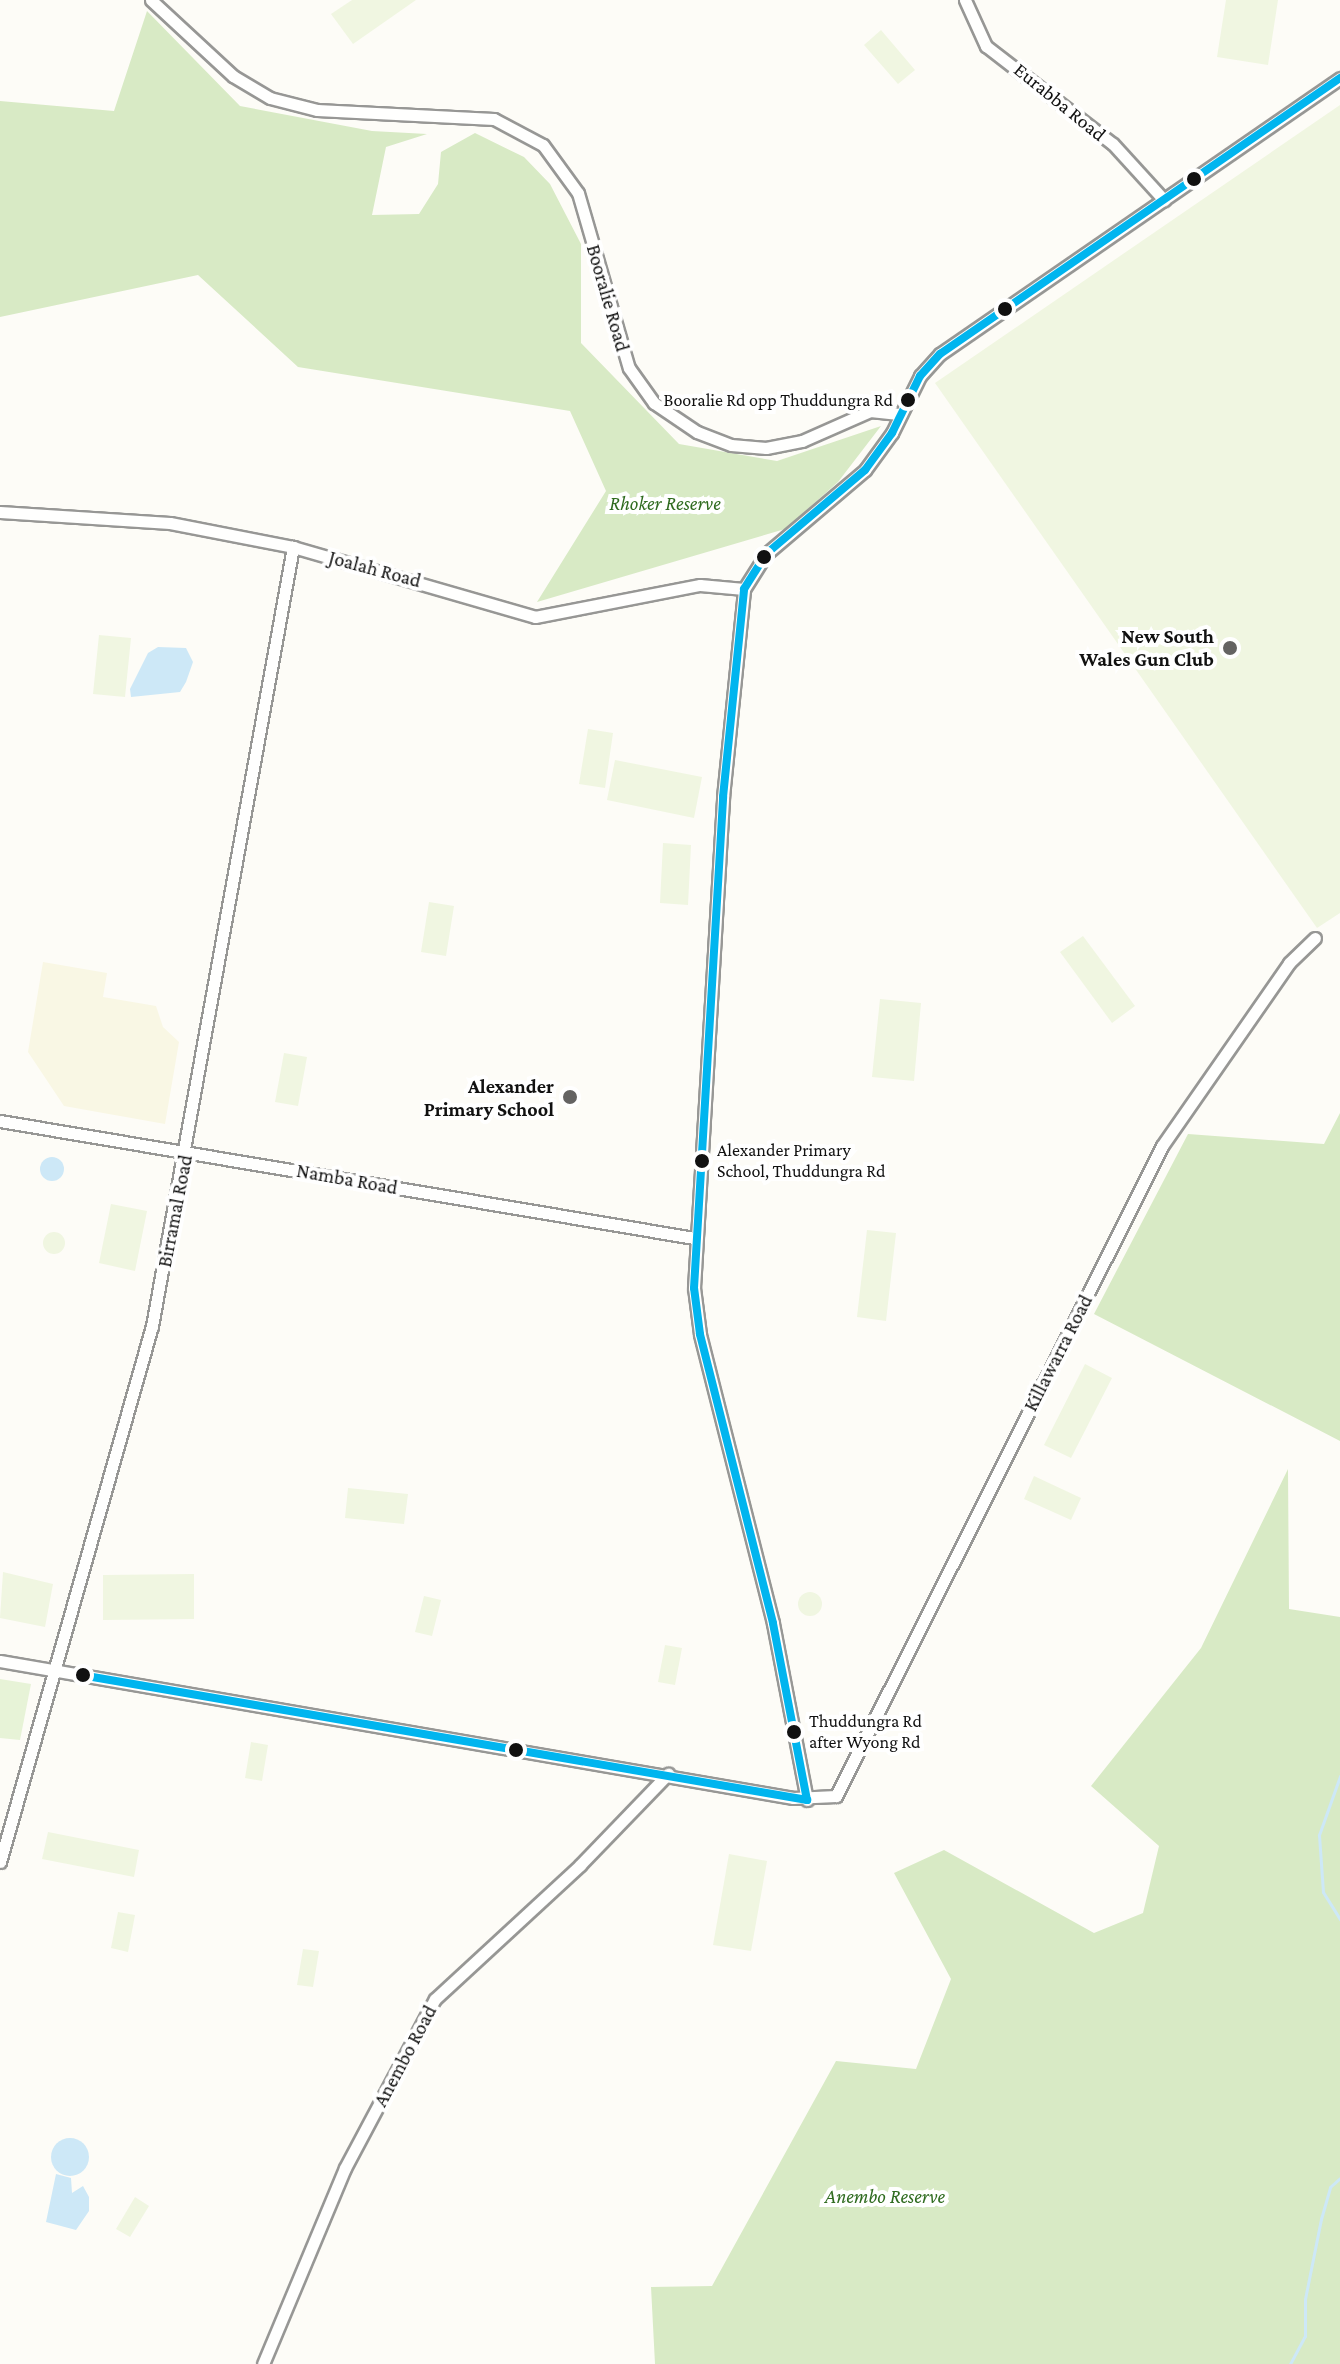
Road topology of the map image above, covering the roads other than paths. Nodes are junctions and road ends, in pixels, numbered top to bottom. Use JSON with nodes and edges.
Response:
{"nodes":[{"id":1,"x":151,"y":0,"type":"edge"},
{"id":2,"x":965,"y":0,"type":"edge"},
{"id":3,"x":1340,"y":78,"type":"edge"},
{"id":4,"x":1164,"y":200,"type":"junction"},
{"id":5,"x":901,"y":414,"type":"junction"},
{"id":6,"x":0,"y":512,"type":"edge"},
{"id":7,"x":293,"y":547,"type":"junction"},
{"id":8,"x":744,"y":589,"type":"junction"},
{"id":9,"x":1315,"y":938,"type":"dead end"},
{"id":10,"x":0,"y":1121,"type":"edge"},
{"id":11,"x":186,"y":1151,"type":"junction"},
{"id":12,"x":694,"y":1238,"type":"junction"},
{"id":13,"x":0,"y":1661,"type":"edge"},
{"id":14,"x":51,"y":1670,"type":"junction"},
{"id":15,"x":668,"y":1774,"type":"junction"},
{"id":16,"x":807,"y":1800,"type":"junction"},
{"id":17,"x":0,"y":1862,"type":"edge"},
{"id":18,"x":263,"y":2364,"type":"edge"}],
"edges":[{"from":1,"to":5,"type":"street","name":"Booralie Road"},
{"from":2,"to":4,"type":"street","name":"Eurabba Road"},
{"from":3,"to":4,"type":"street"},
{"from":4,"to":5,"type":"street"},
{"from":5,"to":8,"type":"street"},
{"from":6,"to":7,"type":"street","name":"Joalah Road"},
{"from":7,"to":8,"type":"street","name":"Joalah Road"},
{"from":7,"to":11,"type":"street","name":"Birramal Road"},
{"from":8,"to":12,"type":"street"},
{"from":9,"to":16,"type":"street","name":"Killawarra Road"},
{"from":10,"to":11,"type":"street","name":"Namba Road"},
{"from":11,"to":12,"type":"street","name":"Namba Road"},
{"from":11,"to":14,"type":"street","name":"Birramal Road"},
{"from":12,"to":16,"type":"street"},
{"from":13,"to":14,"type":"street"},
{"from":14,"to":15,"type":"street"},
{"from":14,"to":17,"type":"street","name":"Birramal Road"},
{"from":15,"to":16,"type":"street"},
{"from":15,"to":18,"type":"street","name":"Anembo Road"}]}
